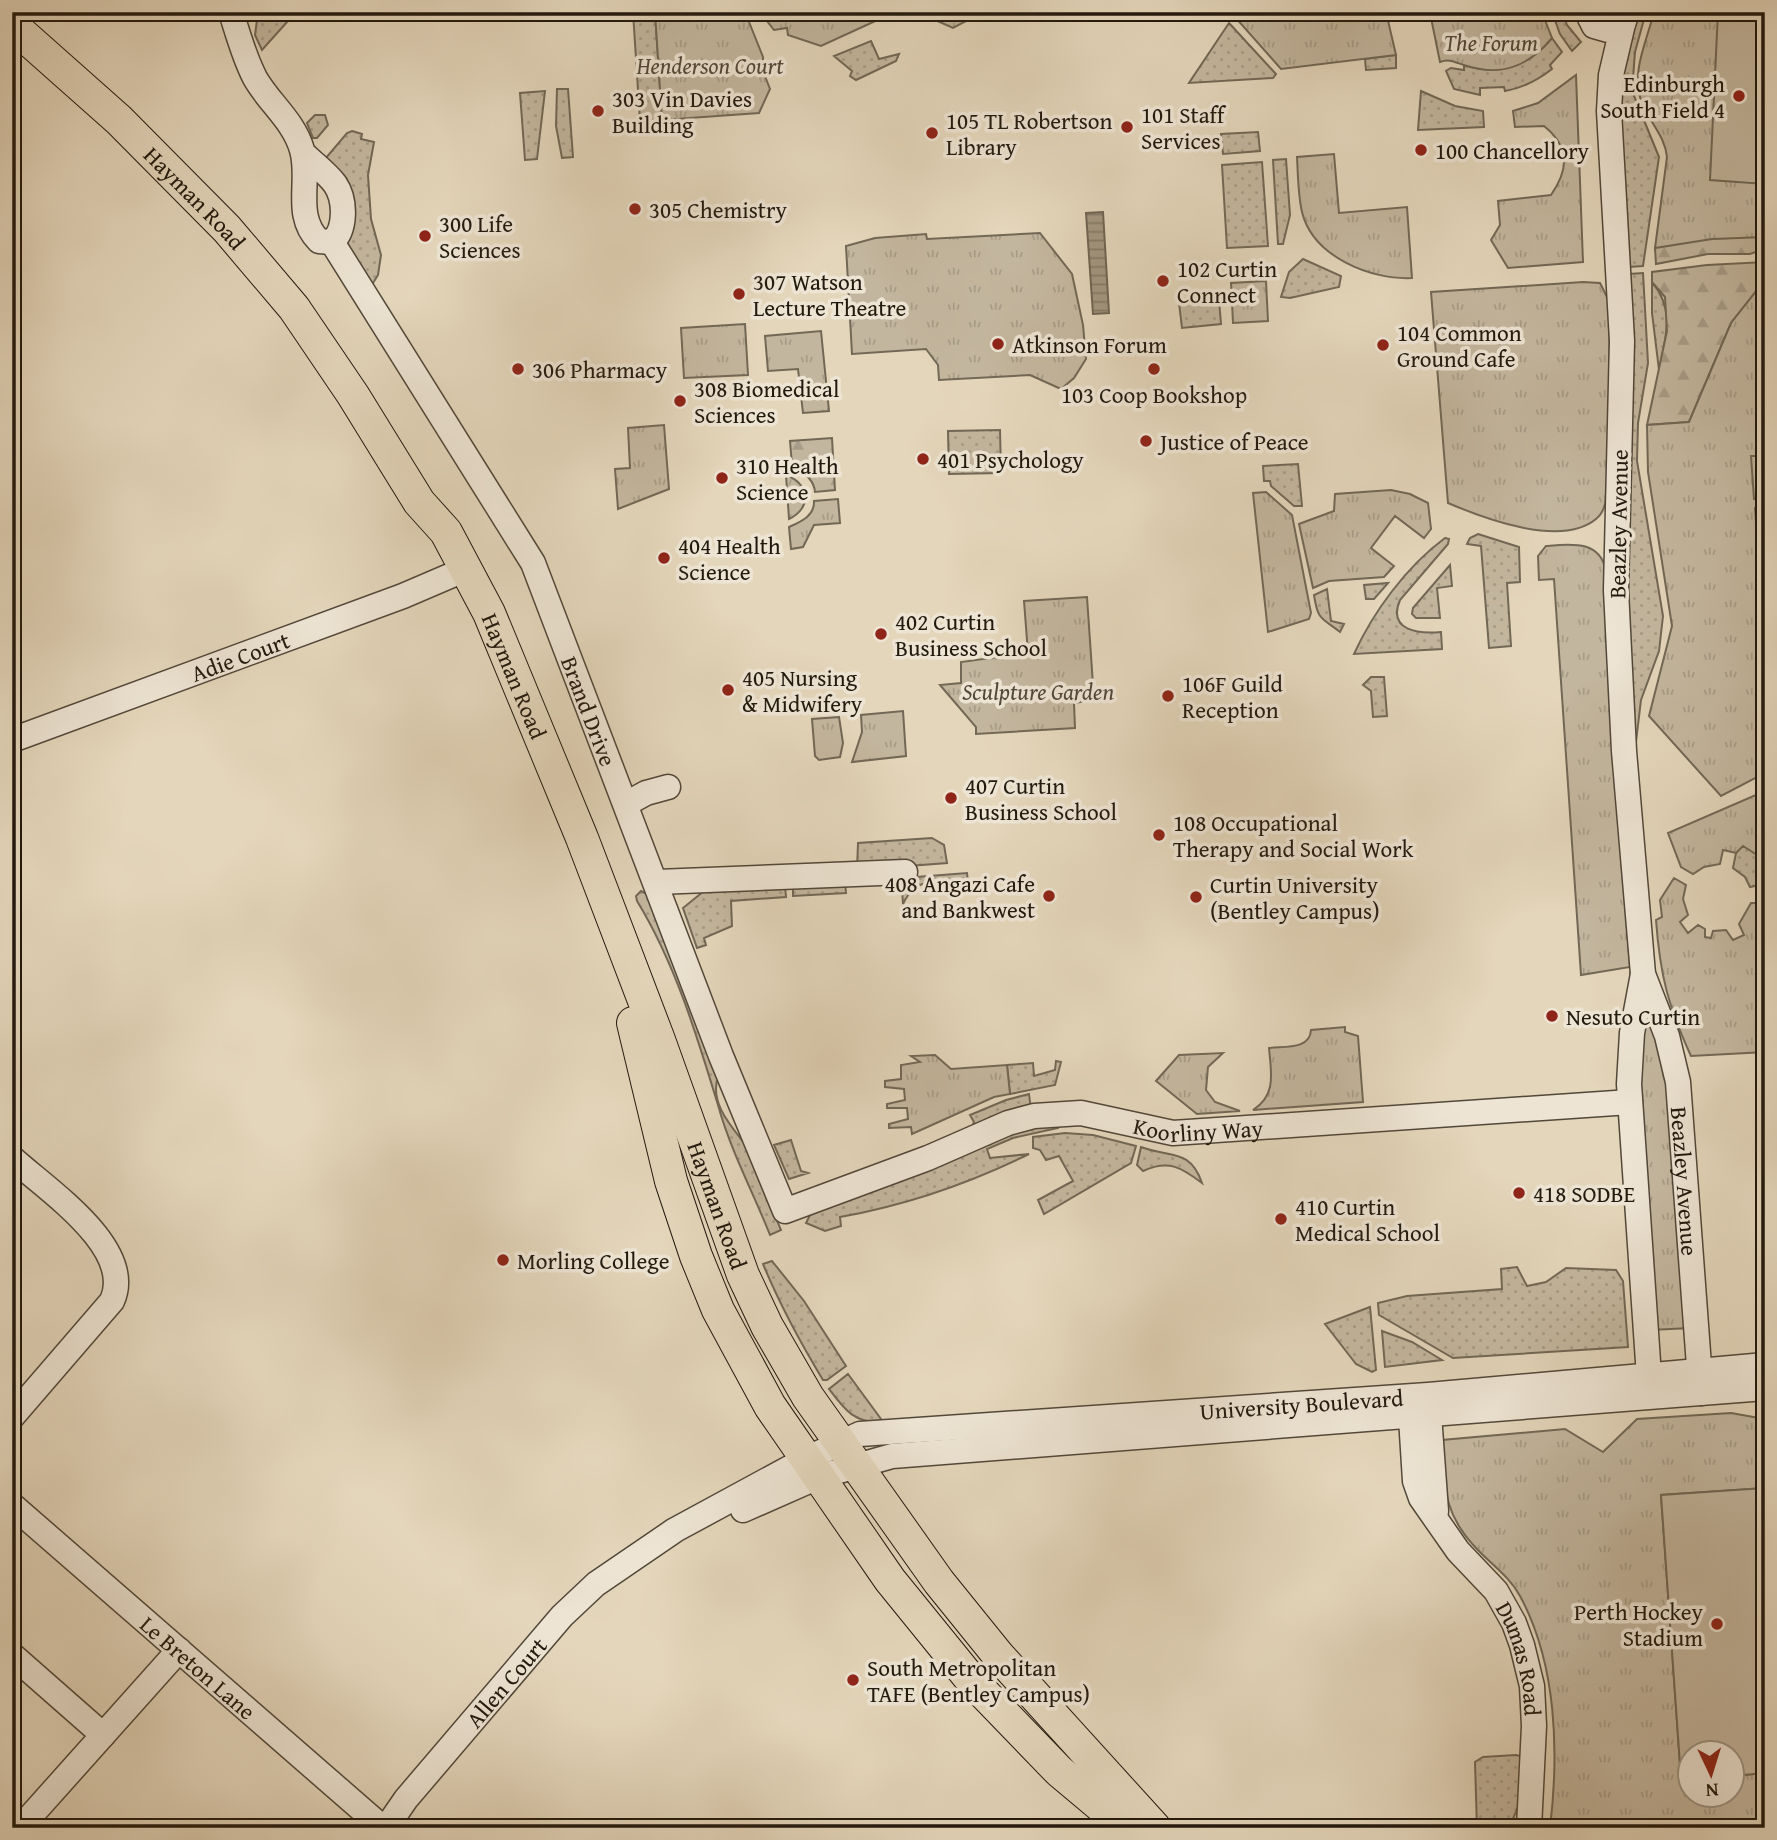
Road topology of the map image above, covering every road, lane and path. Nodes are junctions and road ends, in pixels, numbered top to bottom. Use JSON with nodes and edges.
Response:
{"nodes":[{"id":1,"x":231,"y":12,"type":"edge"},
{"id":2,"x":1625,"y":18,"type":"edge"},
{"id":3,"x":1590,"y":19,"type":"edge"},
{"id":4,"x":12,"y":25,"type":"edge"},
{"id":5,"x":1611,"y":75,"type":"junction"},
{"id":6,"x":318,"y":183,"type":"junction"},
{"id":7,"x":332,"y":242,"type":"junction"},
{"id":8,"x":456,"y":574,"type":"junction"},
{"id":9,"x":12,"y":740,"type":"edge"},
{"id":10,"x":668,"y":787,"type":"dead end"},
{"id":11,"x":626,"y":804,"type":"junction"},
{"id":12,"x":905,"y":872,"type":"dead end"},
{"id":13,"x":657,"y":883,"type":"junction"},
{"id":14,"x":1643,"y":974,"type":"junction"},
{"id":15,"x":1630,"y":1102,"type":"junction"},
{"id":16,"x":12,"y":1158,"type":"edge"},
{"id":17,"x":785,"y":1211,"type":"joint"},
{"id":18,"x":1765,"y":1364,"type":"edge"},
{"id":19,"x":1700,"y":1381,"type":"junction"},
{"id":20,"x":1649,"y":1386,"type":"junction"},
{"id":21,"x":1765,"y":1388,"type":"edge"},
{"id":22,"x":1419,"y":1406,"type":"junction"},
{"id":23,"x":12,"y":1417,"type":"edge"},
{"id":24,"x":847,"y":1453,"type":"junction"},
{"id":25,"x":812,"y":1468,"type":"junction"},
{"id":26,"x":12,"y":1506,"type":"edge"},
{"id":27,"x":179,"y":1650,"type":"junction"},
{"id":28,"x":12,"y":1655,"type":"edge"},
{"id":29,"x":103,"y":1735,"type":"junction"},
{"id":30,"x":20,"y":1828,"type":"edge"},
{"id":31,"x":385,"y":1828,"type":"edge"},
{"id":32,"x":1128,"y":1828,"type":"edge"},
{"id":33,"x":1155,"y":1828,"type":"edge"},
{"id":34,"x":1529,"y":1828,"type":"edge"}],
"edges":[{"from":1,"to":6,"type":"street","name":"Brand Drive"},
{"from":2,"to":3,"type":"street","name":"Beazley Avenue"},
{"from":2,"to":5,"type":"street","name":"Beazley Avenue"},
{"from":3,"to":5,"type":"street","name":"Beazley Avenue"},
{"from":4,"to":8,"type":"main road","name":"Hayman Road"},
{"from":5,"to":14,"type":"street","name":"Beazley Avenue"},
{"from":6,"to":7,"type":"street","name":"Brand Drive"},
{"from":6,"to":7,"type":"street","name":"Brand Drive"},
{"from":7,"to":11,"type":"street","name":"Brand Drive"},
{"from":8,"to":9,"type":"street","name":"Adie Court"},
{"from":8,"to":24,"type":"main road","name":"Hayman Road"},
{"from":8,"to":25,"type":"main road","name":"Hayman Road"},
{"from":10,"to":11,"type":"street"},
{"from":11,"to":13,"type":"street","name":"Brand Drive"},
{"from":12,"to":13,"type":"street"},
{"from":13,"to":17,"type":"street","name":"Brand Drive"},
{"from":14,"to":15,"type":"street","name":"Beazley Avenue"},
{"from":14,"to":19,"type":"street","name":"Beazley Avenue"},
{"from":15,"to":17,"type":"street","name":"Koorliny Way"},
{"from":15,"to":20,"type":"street","name":"Beazley Avenue"},
{"from":16,"to":23,"type":"street"},
{"from":18,"to":19,"type":"street","name":"University Boulevard"},
{"from":19,"to":20,"type":"street","name":"University Boulevard"},
{"from":19,"to":21,"type":"street","name":"University Boulevard"},
{"from":20,"to":22,"type":"street","name":"University Boulevard"},
{"from":22,"to":24,"type":"street","name":"University Boulevard"},
{"from":22,"to":34,"type":"street","name":"Dumas Road"},
{"from":24,"to":25,"type":"street","name":"Allen Court"},
{"from":24,"to":33,"type":"main road","name":"Hayman Road"},
{"from":25,"to":31,"type":"street","name":"Allen Court"},
{"from":25,"to":32,"type":"main road","name":"Hayman Road"},
{"from":26,"to":27,"type":"street","name":"Le Breton Lane"},
{"from":27,"to":29,"type":"street"},
{"from":27,"to":31,"type":"street","name":"Le Breton Lane"},
{"from":28,"to":29,"type":"street"},
{"from":29,"to":30,"type":"street"}]}
